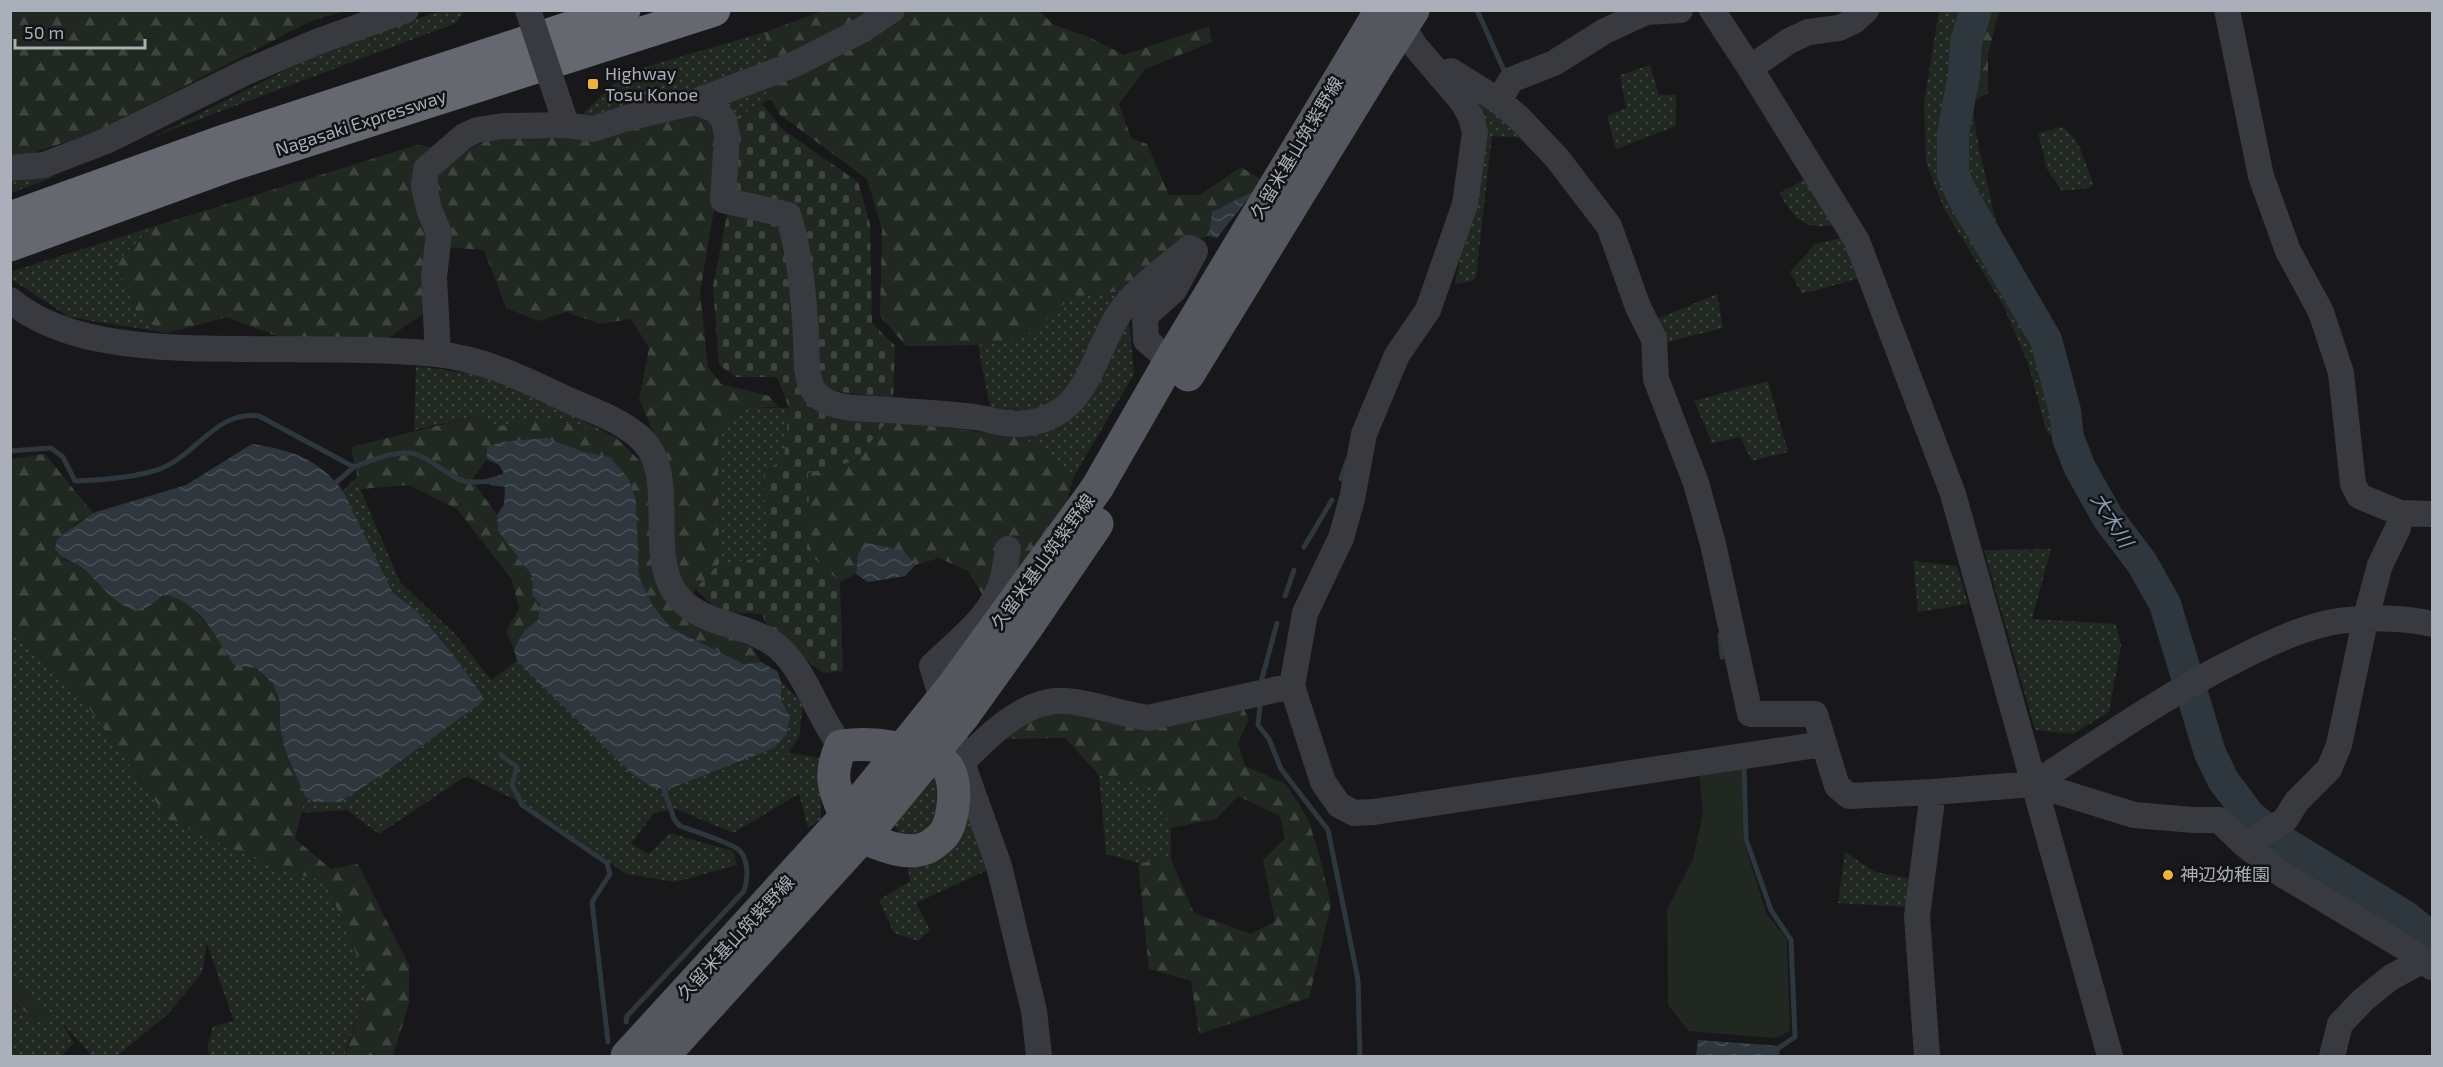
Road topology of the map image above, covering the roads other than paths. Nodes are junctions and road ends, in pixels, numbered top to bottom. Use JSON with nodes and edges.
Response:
{"nodes":[{"id":1,"x":406,"y":10,"type":"edge"},
{"id":2,"x":528,"y":10,"type":"edge"},
{"id":3,"x":624,"y":10,"type":"edge"},
{"id":4,"x":714,"y":10,"type":"edge"},
{"id":5,"x":892,"y":10,"type":"edge"},
{"id":6,"x":1381,"y":10,"type":"edge"},
{"id":7,"x":1393,"y":10,"type":"edge"},
{"id":8,"x":1413,"y":10,"type":"edge"},
{"id":9,"x":1680,"y":10,"type":"edge"},
{"id":10,"x":1712,"y":10,"type":"edge"},
{"id":11,"x":1866,"y":10,"type":"edge"},
{"id":12,"x":2227,"y":10,"type":"edge"},
{"id":13,"x":1372,"y":49,"type":"junction"},
{"id":14,"x":1750,"y":68,"type":"junction"},
{"id":15,"x":1439,"y":75,"type":"junction"},
{"id":16,"x":1499,"y":101,"type":"junction"},
{"id":17,"x":695,"y":102,"type":"junction"},
{"id":18,"x":564,"y":120,"type":"junction"},
{"id":19,"x":10,"y":168,"type":"edge"},
{"id":20,"x":10,"y":218,"type":"edge"},
{"id":21,"x":10,"y":244,"type":"edge"},
{"id":22,"x":10,"y":300,"type":"edge"},
{"id":23,"x":438,"y":354,"type":"junction"},
{"id":24,"x":1170,"y":361,"type":"junction"},
{"id":25,"x":2433,"y":514,"type":"edge"},
{"id":26,"x":2400,"y":517,"type":"junction"},
{"id":27,"x":2433,"y":532,"type":"edge"},
{"id":28,"x":1008,"y":549,"type":"dead end"},
{"id":29,"x":2365,"y":621,"type":"junction"},
{"id":30,"x":2433,"y":624,"type":"edge"},
{"id":31,"x":1292,"y":686,"type":"junction"},
{"id":32,"x":959,"y":700,"type":"junction"},
{"id":33,"x":1823,"y":744,"type":"junction"},
{"id":34,"x":841,"y":746,"type":"junction"},
{"id":35,"x":957,"y":768,"type":"junction"},
{"id":36,"x":2034,"y":784,"type":"junction"},
{"id":37,"x":1933,"y":792,"type":"junction"},
{"id":38,"x":862,"y":819,"type":"junction"},
{"id":39,"x":2247,"y":843,"type":"junction"},
{"id":40,"x":2428,"y":964,"type":"edge"},
{"id":41,"x":627,"y":1056,"type":"edge"},
{"id":42,"x":663,"y":1056,"type":"edge"},
{"id":43,"x":1039,"y":1056,"type":"edge"},
{"id":44,"x":1927,"y":1056,"type":"edge"},
{"id":45,"x":2109,"y":1056,"type":"edge"},
{"id":46,"x":2332,"y":1056,"type":"edge"}],
"edges":[{"from":1,"to":19,"type":"street"},
{"from":2,"to":18,"type":"street","bridge":true},
{"from":3,"to":20,"type":"highway","name":"Nagasaki Expressway"},
{"from":4,"to":21,"type":"highway","name":"Nagasaki Expressway"},
{"from":5,"to":17,"type":"street"},
{"from":6,"to":13,"type":"main road","name":"久留米基山筑紫野線"},
{"from":7,"to":15,"type":"street"},
{"from":8,"to":13,"type":"main road","name":"久留米基山筑紫野線","bridge":true},
{"from":9,"to":16,"type":"street"},
{"from":10,"to":14,"type":"street"},
{"from":11,"to":14,"type":"street"},
{"from":12,"to":26,"type":"street"},
{"from":13,"to":24,"type":"main road","name":"久留米基山筑紫野線"},
{"from":13,"to":32,"type":"main road","name":"久留米基山筑紫野線"},
{"from":14,"to":36,"type":"street"},
{"from":15,"to":16,"type":"street"},
{"from":15,"to":31,"type":"street"},
{"from":16,"to":33,"type":"street"},
{"from":17,"to":18,"type":"street"},
{"from":17,"to":24,"type":"street"},
{"from":18,"to":23,"type":"street"},
{"from":22,"to":23,"type":"street"},
{"from":23,"to":34,"type":"street"},
{"from":24,"to":32,"type":"main road","name":"久留米基山筑紫野線"},
{"from":25,"to":26,"type":"street"},
{"from":26,"to":27,"type":"street"},
{"from":26,"to":29,"type":"street"},
{"from":28,"to":35,"type":"street"},
{"from":29,"to":30,"type":"street"},
{"from":29,"to":36,"type":"street"},
{"from":29,"to":39,"type":"street"},
{"from":31,"to":33,"type":"street"},
{"from":31,"to":35,"type":"street"},
{"from":32,"to":38,"type":"main road","name":"久留米基山筑紫野線","bridge":true},
{"from":33,"to":37,"type":"street"},
{"from":34,"to":35,"type":"main road"},
{"from":34,"to":38,"type":"main road"},
{"from":35,"to":38,"type":"main road"},
{"from":35,"to":43,"type":"street"},
{"from":36,"to":37,"type":"street"},
{"from":36,"to":39,"type":"street"},
{"from":36,"to":45,"type":"street"},
{"from":37,"to":44,"type":"street"},
{"from":38,"to":41,"type":"main road","name":"久留米基山筑紫野線"},
{"from":38,"to":42,"type":"main road","name":"久留米基山筑紫野線"},
{"from":39,"to":40,"type":"street"},
{"from":40,"to":46,"type":"street"}]}
